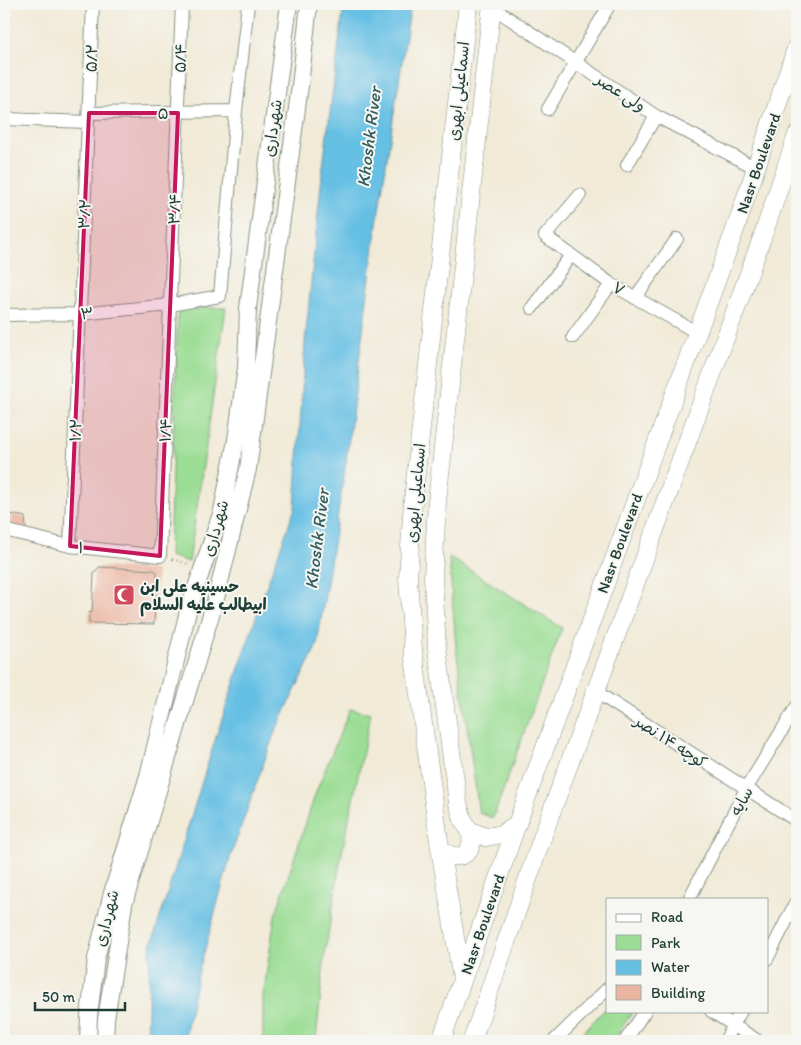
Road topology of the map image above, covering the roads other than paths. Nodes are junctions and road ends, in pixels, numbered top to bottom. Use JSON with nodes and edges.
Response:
{"nodes":[{"id":1,"x":94,"y":4,"type":"edge"},
{"id":2,"x":182,"y":4,"type":"edge"},
{"id":3,"x":248,"y":4,"type":"edge"},
{"id":4,"x":289,"y":4,"type":"edge"},
{"id":5,"x":309,"y":4,"type":"edge"},
{"id":6,"x":468,"y":4,"type":"edge"},
{"id":7,"x":492,"y":5,"type":"edge"},
{"id":8,"x":606,"y":9,"type":"dead end"},
{"id":9,"x":797,"y":46,"type":"edge"},
{"id":10,"x":575,"y":62,"type":"junction"},
{"id":11,"x":548,"y":109,"type":"dead end"},
{"id":12,"x":236,"y":111,"type":"junction"},
{"id":13,"x":178,"y":113,"type":"junction"},
{"id":14,"x":656,"y":116,"type":"junction"},
{"id":15,"x":89,"y":117,"type":"junction"},
{"id":16,"x":4,"y":119,"type":"edge"},
{"id":17,"x":797,"y":134,"type":"edge"},
{"id":18,"x":627,"y":164,"type":"dead end"},
{"id":19,"x":756,"y":168,"type":"junction"},
{"id":20,"x":580,"y":195,"type":"dead end"},
{"id":21,"x":677,"y":239,"type":"dead end"},
{"id":22,"x":571,"y":255,"type":"junction"},
{"id":23,"x":611,"y":284,"type":"junction"},
{"id":24,"x":636,"y":298,"type":"junction"},
{"id":25,"x":170,"y":305,"type":"junction"},
{"id":26,"x":532,"y":308,"type":"dead end"},
{"id":27,"x":80,"y":314,"type":"junction"},
{"id":28,"x":4,"y":315,"type":"edge"},
{"id":29,"x":696,"y":332,"type":"junction"},
{"id":30,"x":573,"y":337,"type":"dead end"},
{"id":31,"x":632,"y":509,"type":"junction"},
{"id":32,"x":659,"y":519,"type":"junction"},
{"id":33,"x":4,"y":530,"type":"edge"},
{"id":34,"x":70,"y":546,"type":"junction"},
{"id":35,"x":160,"y":556,"type":"joint"},
{"id":36,"x":596,"y":692,"type":"junction"},
{"id":37,"x":797,"y":706,"type":"edge"},
{"id":38,"x":746,"y":789,"type":"junction"},
{"id":39,"x":797,"y":820,"type":"edge"},
{"id":40,"x":517,"y":824,"type":"junction"},
{"id":41,"x":470,"y":831,"type":"junction"},
{"id":42,"x":440,"y":848,"type":"junction"},
{"id":43,"x":690,"y":898,"type":"edge"},
{"id":44,"x":797,"y":900,"type":"edge"},
{"id":45,"x":768,"y":957,"type":"edge"},
{"id":46,"x":462,"y":982,"type":"junction"},
{"id":47,"x":606,"y":990,"type":"edge"},
{"id":48,"x":644,"y":1012,"type":"edge"},
{"id":49,"x":712,"y":1012,"type":"edge"},
{"id":50,"x":741,"y":1012,"type":"edge"},
{"id":51,"x":734,"y":1026,"type":"junction"},
{"id":52,"x":88,"y":1041,"type":"edge"},
{"id":53,"x":105,"y":1041,"type":"edge"},
{"id":54,"x":442,"y":1041,"type":"edge"},
{"id":55,"x":472,"y":1041,"type":"edge"},
{"id":56,"x":554,"y":1041,"type":"edge"},
{"id":57,"x":625,"y":1041,"type":"edge"},
{"id":58,"x":725,"y":1041,"type":"edge"},
{"id":59,"x":758,"y":1041,"type":"edge"}],
"edges":[{"from":1,"to":15,"type":"street","name":"۵/۲"},
{"from":2,"to":13,"type":"street","name":"۵/۴"},
{"from":3,"to":12,"type":"street"},
{"from":4,"to":52,"type":"street","name":"شهرداری"},
{"from":5,"to":53,"type":"street","name":"شهرداری"},
{"from":6,"to":42,"type":"main road","name":"اسماعیلی ابهری"},
{"from":7,"to":10,"type":"street","name":"ولی عصر"},
{"from":7,"to":41,"type":"main road","name":"اسماعیلی ابهری"},
{"from":8,"to":10,"type":"street"},
{"from":9,"to":19,"type":"main road","name":"Nasr Boulevard"},
{"from":10,"to":11,"type":"street"},
{"from":10,"to":14,"type":"street","name":"ولی عصر"},
{"from":12,"to":13,"type":"street","name":"۵"},
{"from":12,"to":25,"type":"street","name":"۳"},
{"from":13,"to":15,"type":"street","name":"۵"},
{"from":13,"to":25,"type":"street","name":"۳/۴"},
{"from":14,"to":18,"type":"street"},
{"from":14,"to":19,"type":"street","name":"ولی عصر"},
{"from":15,"to":16,"type":"street","name":"۵"},
{"from":15,"to":27,"type":"street","name":"۳/۲"},
{"from":17,"to":32,"type":"main road","name":"Nasr Boulevard"},
{"from":19,"to":29,"type":"main road","name":"Nasr Boulevard"},
{"from":20,"to":22,"type":"street","name":"۷"},
{"from":21,"to":24,"type":"street"},
{"from":22,"to":23,"type":"street","name":"۷"},
{"from":22,"to":26,"type":"street"},
{"from":23,"to":24,"type":"street","name":"۷"},
{"from":23,"to":30,"type":"street"},
{"from":24,"to":29,"type":"street","name":"۷"},
{"from":25,"to":27,"type":"street","name":"۳"},
{"from":25,"to":35,"type":"street","name":"۱/۴"},
{"from":27,"to":28,"type":"street","name":"۳"},
{"from":27,"to":34,"type":"street","name":"۱/۲"},
{"from":29,"to":31,"type":"main road","name":"Nasr Boulevard"},
{"from":31,"to":32,"type":"main road"},
{"from":31,"to":40,"type":"main road","name":"Nasr Boulevard"},
{"from":32,"to":36,"type":"main road","name":"Nasr Boulevard"},
{"from":33,"to":34,"type":"street","name":"۱"},
{"from":34,"to":35,"type":"street","name":"۱"},
{"from":36,"to":38,"type":"street","name":"کوچه ۱۴ نصر"},
{"from":36,"to":55,"type":"main road","name":"Nasr Boulevard"},
{"from":37,"to":38,"type":"street","name":"سایه"},
{"from":38,"to":39,"type":"street","name":"کوچه ۱۴ نصر"},
{"from":38,"to":43,"type":"street","name":"سایه"},
{"from":40,"to":41,"type":"main road"},
{"from":40,"to":46,"type":"main road","name":"Nasr Boulevard"},
{"from":41,"to":42,"type":"main road"},
{"from":42,"to":46,"type":"main road","name":"اسماعیلی ابهری"},
{"from":44,"to":45,"type":"street"},
{"from":46,"to":54,"type":"main road","name":"Nasr Boulevard"},
{"from":47,"to":56,"type":"street"},
{"from":48,"to":57,"type":"street"},
{"from":49,"to":51,"type":"street"},
{"from":50,"to":51,"type":"street"},
{"from":51,"to":58,"type":"street"},
{"from":51,"to":59,"type":"street"}]}
